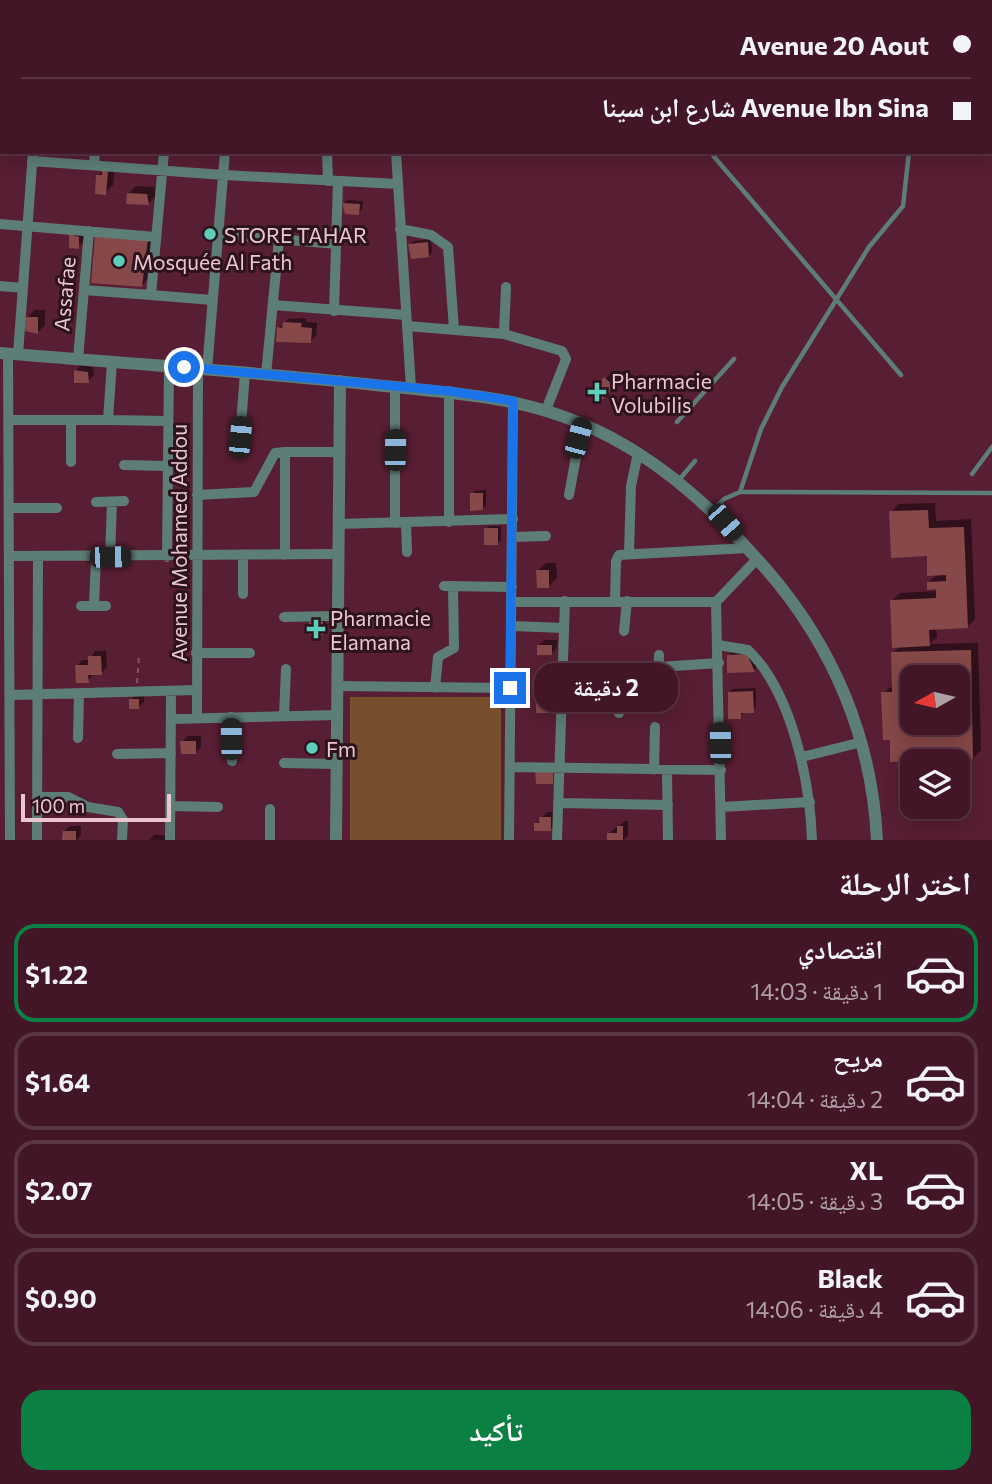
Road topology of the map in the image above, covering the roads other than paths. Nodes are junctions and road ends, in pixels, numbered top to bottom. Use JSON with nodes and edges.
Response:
{"nodes":[{"id":1,"x":95,"y":154,"type":"edge"},
{"id":2,"x":164,"y":154,"type":"edge"},
{"id":3,"x":225,"y":154,"type":"edge"},
{"id":4,"x":327,"y":154,"type":"edge"},
{"id":5,"x":396,"y":154,"type":"edge"},
{"id":6,"x":712,"y":154,"type":"edge"},
{"id":7,"x":909,"y":154,"type":"edge"},
{"id":8,"x":32,"y":157,"type":"edge"},
{"id":9,"x":94,"y":165,"type":"junction"},
{"id":10,"x":163,"y":170,"type":"junction"},
{"id":11,"x":224,"y":175,"type":"junction"},
{"id":12,"x":333,"y":181,"type":"junction"},
{"id":13,"x":398,"y":184,"type":"junction"},
{"id":14,"x":0,"y":224,"type":"edge"},
{"id":15,"x":27,"y":226,"type":"junction"},
{"id":16,"x":401,"y":229,"type":"junction"},
{"id":17,"x":89,"y":231,"type":"junction"},
{"id":18,"x":218,"y":234,"type":"junction"},
{"id":19,"x":156,"y":237,"type":"junction"},
{"id":20,"x":279,"y":239,"type":"junction"},
{"id":21,"x":337,"y":244,"type":"junction"},
{"id":22,"x":0,"y":286,"type":"edge"},
{"id":23,"x":506,"y":287,"type":"dead end"},
{"id":24,"x":23,"y":288,"type":"junction"},
{"id":25,"x":84,"y":290,"type":"junction"},
{"id":26,"x":150,"y":295,"type":"junction"},
{"id":27,"x":212,"y":300,"type":"junction"},
{"id":28,"x":835,"y":300,"type":"junction"},
{"id":29,"x":273,"y":305,"type":"junction"},
{"id":30,"x":334,"y":311,"type":"junction"},
{"id":31,"x":406,"y":320,"type":"junction"},
{"id":32,"x":454,"y":329,"type":"junction"},
{"id":33,"x":504,"y":334,"type":"junction"},
{"id":34,"x":9,"y":354,"type":"edge"},
{"id":35,"x":78,"y":359,"type":"junction"},
{"id":36,"x":734,"y":359,"type":"dead end"},
{"id":37,"x":113,"y":362,"type":"junction"},
{"id":38,"x":169,"y":366,"type":"junction"},
{"id":39,"x":202,"y":369,"type":"junction"},
{"id":40,"x":245,"y":373,"type":"junction"},
{"id":41,"x":266,"y":375,"type":"junction"},
{"id":42,"x":901,"y":375,"type":"dead end"},
{"id":43,"x":340,"y":382,"type":"junction"},
{"id":44,"x":395,"y":387,"type":"junction"},
{"id":45,"x":411,"y":388,"type":"junction"},
{"id":46,"x":449,"y":391,"type":"junction"},
{"id":47,"x":513,"y":401,"type":"junction"},
{"id":48,"x":547,"y":410,"type":"junction"},
{"id":49,"x":9,"y":420,"type":"junction"},
{"id":50,"x":71,"y":420,"type":"junction"},
{"id":51,"x":108,"y":420,"type":"junction"},
{"id":52,"x":168,"y":421,"type":"junction"},
{"id":53,"x":677,"y":422,"type":"dead end"},
{"id":54,"x":582,"y":424,"type":"junction"},
{"id":55,"x":240,"y":437,"type":"dead end"},
{"id":56,"x":992,"y":447,"type":"edge"},
{"id":57,"x":285,"y":452,"type":"junction"},
{"id":58,"x":339,"y":452,"type":"junction"},
{"id":59,"x":638,"y":453,"type":"junction"},
{"id":60,"x":5,"y":454,"type":"edge"},
{"id":61,"x":695,"y":461,"type":"dead end"},
{"id":62,"x":71,"y":462,"type":"dead end"},
{"id":63,"x":124,"y":466,"type":"dead end"},
{"id":64,"x":167,"y":466,"type":"junction"},
{"id":65,"x":972,"y":474,"type":"dead end"},
{"id":66,"x":679,"y":481,"type":"junction"},
{"id":67,"x":740,"y":492,"type":"junction"},
{"id":68,"x":992,"y":494,"type":"edge"},
{"id":69,"x":197,"y":495,"type":"junction"},
{"id":70,"x":569,"y":495,"type":"dead end"},
{"id":71,"x":124,"y":501,"type":"dead end"},
{"id":72,"x":96,"y":502,"type":"dead end"},
{"id":73,"x":112,"y":502,"type":"junction"},
{"id":74,"x":57,"y":508,"type":"dead end"},
{"id":75,"x":713,"y":510,"type":"junction"},
{"id":76,"x":7,"y":514,"type":"edge"},
{"id":77,"x":513,"y":519,"type":"junction"},
{"id":78,"x":449,"y":522,"type":"junction"},
{"id":79,"x":401,"y":523,"type":"junction"},
{"id":80,"x":338,"y":524,"type":"junction"},
{"id":81,"x":546,"y":536,"type":"dead end"},
{"id":82,"x":512,"y":537,"type":"junction"},
{"id":83,"x":748,"y":548,"type":"junction"},
{"id":84,"x":407,"y":552,"type":"dead end"},
{"id":85,"x":629,"y":553,"type":"junction"},
{"id":86,"x":339,"y":554,"type":"junction"},
{"id":87,"x":285,"y":555,"type":"junction"},
{"id":88,"x":11,"y":556,"type":"junction"},
{"id":89,"x":38,"y":556,"type":"junction"},
{"id":90,"x":243,"y":556,"type":"junction"},
{"id":91,"x":96,"y":557,"type":"junction"},
{"id":92,"x":110,"y":557,"type":"junction"},
{"id":93,"x":167,"y":557,"type":"junction"},
{"id":94,"x":197,"y":557,"type":"junction"},
{"id":95,"x":757,"y":559,"type":"junction"},
{"id":96,"x":512,"y":587,"type":"junction"},
{"id":97,"x":243,"y":594,"type":"dead end"},
{"id":98,"x":615,"y":600,"type":"junction"},
{"id":99,"x":565,"y":601,"type":"junction"},
{"id":100,"x":626,"y":601,"type":"junction"},
{"id":101,"x":512,"y":602,"type":"junction"},
{"id":102,"x":716,"y":602,"type":"junction"},
{"id":103,"x":81,"y":606,"type":"dead end"},
{"id":104,"x":94,"y":606,"type":"junction"},
{"id":105,"x":106,"y":606,"type":"dead end"},
{"id":106,"x":284,"y":617,"type":"dead end"},
{"id":107,"x":337,"y":618,"type":"junction"},
{"id":108,"x":391,"y":623,"type":"dead end"},
{"id":109,"x":5,"y":624,"type":"edge"},
{"id":110,"x":512,"y":626,"type":"junction"},
{"id":111,"x":564,"y":628,"type":"junction"},
{"id":112,"x":624,"y":631,"type":"dead end"},
{"id":113,"x":718,"y":645,"type":"junction"},
{"id":114,"x":196,"y":653,"type":"junction"},
{"id":115,"x":250,"y":653,"type":"dead end"},
{"id":116,"x":659,"y":654,"type":"dead end"},
{"id":117,"x":719,"y":663,"type":"junction"},
{"id":118,"x":659,"y":667,"type":"junction"},
{"id":119,"x":285,"y":669,"type":"dead end"},
{"id":120,"x":659,"y":680,"type":"dead end"},
{"id":121,"x":337,"y":686,"type":"junction"},
{"id":122,"x":435,"y":688,"type":"junction"},
{"id":123,"x":510,"y":688,"type":"junction"},
{"id":124,"x":618,"y":688,"type":"dead end"},
{"id":125,"x":196,"y":690,"type":"junction"},
{"id":126,"x":171,"y":693,"type":"junction"},
{"id":127,"x":9,"y":695,"type":"junction"},
{"id":128,"x":38,"y":695,"type":"junction"},
{"id":129,"x":79,"y":695,"type":"junction"},
{"id":130,"x":618,"y":699,"type":"junction"},
{"id":131,"x":563,"y":703,"type":"junction"},
{"id":132,"x":619,"y":713,"type":"dead end"},
{"id":133,"x":284,"y":716,"type":"junction"},
{"id":134,"x":337,"y":716,"type":"junction"},
{"id":135,"x":231,"y":717,"type":"junction"},
{"id":136,"x":197,"y":718,"type":"junction"},
{"id":137,"x":171,"y":719,"type":"junction"},
{"id":138,"x":655,"y":727,"type":"dead end"},
{"id":139,"x":78,"y":738,"type":"dead end"},
{"id":140,"x":862,"y":742,"type":"junction"},
{"id":141,"x":5,"y":744,"type":"edge"},
{"id":142,"x":117,"y":754,"type":"dead end"},
{"id":143,"x":171,"y":754,"type":"junction"},
{"id":144,"x":802,"y":757,"type":"junction"},
{"id":145,"x":232,"y":761,"type":"dead end"},
{"id":146,"x":284,"y":763,"type":"dead end"},
{"id":147,"x":337,"y":764,"type":"junction"},
{"id":148,"x":511,"y":767,"type":"junction"},
{"id":149,"x":562,"y":768,"type":"junction"},
{"id":150,"x":721,"y":770,"type":"junction"},
{"id":151,"x":654,"y":771,"type":"junction"},
{"id":152,"x":667,"y":771,"type":"junction"},
{"id":153,"x":37,"y":797,"type":"junction"},
{"id":154,"x":810,"y":802,"type":"junction"},
{"id":155,"x":560,"y":803,"type":"junction"},
{"id":156,"x":668,"y":805,"type":"junction"},
{"id":157,"x":171,"y":806,"type":"junction"},
{"id":158,"x":218,"y":807,"type":"dead end"},
{"id":159,"x":722,"y":807,"type":"junction"},
{"id":160,"x":270,"y":809,"type":"dead end"},
{"id":161,"x":10,"y":840,"type":"edge"},
{"id":162,"x":37,"y":840,"type":"edge"},
{"id":163,"x":122,"y":840,"type":"edge"},
{"id":164,"x":170,"y":840,"type":"edge"},
{"id":165,"x":270,"y":840,"type":"edge"},
{"id":166,"x":336,"y":840,"type":"edge"},
{"id":167,"x":509,"y":840,"type":"edge"},
{"id":168,"x":557,"y":840,"type":"edge"},
{"id":169,"x":668,"y":840,"type":"edge"},
{"id":170,"x":721,"y":840,"type":"edge"},
{"id":171,"x":812,"y":840,"type":"edge"},
{"id":172,"x":877,"y":840,"type":"edge"}],
"edges":[{"from":1,"to":9,"type":"street"},
{"from":2,"to":10,"type":"street"},
{"from":3,"to":11,"type":"street","name":"Avenue Mohamed Addou"},
{"from":4,"to":12,"type":"street"},
{"from":5,"to":13,"type":"street"},
{"from":6,"to":28,"type":"lane"},
{"from":7,"to":28,"type":"lane"},
{"from":8,"to":9,"type":"street"},
{"from":8,"to":15,"type":"street"},
{"from":9,"to":10,"type":"street"},
{"from":10,"to":11,"type":"street"},
{"from":10,"to":19,"type":"street"},
{"from":11,"to":12,"type":"street"},
{"from":11,"to":18,"type":"street","name":"Avenue Mohamed Addou"},
{"from":12,"to":13,"type":"street"},
{"from":12,"to":21,"type":"street"},
{"from":13,"to":16,"type":"street"},
{"from":14,"to":15,"type":"street"},
{"from":15,"to":17,"type":"street"},
{"from":15,"to":24,"type":"street"},
{"from":16,"to":31,"type":"street"},
{"from":16,"to":32,"type":"street"},
{"from":17,"to":19,"type":"street"},
{"from":17,"to":25,"type":"street","name":"Assafae"},
{"from":18,"to":20,"type":"street"},
{"from":18,"to":27,"type":"street","name":"Avenue Mohamed Addou"},
{"from":19,"to":26,"type":"street"},
{"from":20,"to":21,"type":"street"},
{"from":20,"to":29,"type":"street"},
{"from":21,"to":30,"type":"street"},
{"from":22,"to":24,"type":"street"},
{"from":23,"to":33,"type":"street"},
{"from":24,"to":34,"type":"street"},
{"from":25,"to":26,"type":"street"},
{"from":25,"to":35,"type":"street","name":"Assafae"},
{"from":26,"to":27,"type":"street"},
{"from":27,"to":39,"type":"street","name":"Avenue Mohamed Addou"},
{"from":28,"to":42,"type":"lane"},
{"from":28,"to":67,"type":"lane"},
{"from":29,"to":30,"type":"street"},
{"from":29,"to":41,"type":"street"},
{"from":30,"to":31,"type":"street"},
{"from":31,"to":32,"type":"street"},
{"from":31,"to":45,"type":"street"},
{"from":32,"to":33,"type":"street"},
{"from":33,"to":48,"type":"street"},
{"from":34,"to":35,"type":"street"},
{"from":34,"to":49,"type":"street"},
{"from":35,"to":37,"type":"street"},
{"from":36,"to":53,"type":"lane"},
{"from":37,"to":38,"type":"street"},
{"from":37,"to":51,"type":"street"},
{"from":38,"to":39,"type":"street"},
{"from":38,"to":52,"type":"street"},
{"from":39,"to":40,"type":"street"},
{"from":39,"to":69,"type":"street","name":"Avenue Mohamed Addou"},
{"from":40,"to":41,"type":"street"},
{"from":40,"to":55,"type":"street"},
{"from":41,"to":43,"type":"street"},
{"from":43,"to":44,"type":"street"},
{"from":43,"to":58,"type":"street"},
{"from":44,"to":45,"type":"street"},
{"from":44,"to":79,"type":"street"},
{"from":45,"to":46,"type":"street"},
{"from":46,"to":47,"type":"street"},
{"from":46,"to":78,"type":"street"},
{"from":47,"to":48,"type":"street"},
{"from":47,"to":77,"type":"street"},
{"from":48,"to":54,"type":"street"},
{"from":49,"to":50,"type":"street"},
{"from":49,"to":60,"type":"street"},
{"from":50,"to":51,"type":"street"},
{"from":50,"to":62,"type":"street"},
{"from":51,"to":52,"type":"street"},
{"from":52,"to":64,"type":"street"},
{"from":54,"to":59,"type":"street"},
{"from":54,"to":70,"type":"street"},
{"from":56,"to":65,"type":"lane"},
{"from":57,"to":58,"type":"street"},
{"from":57,"to":69,"type":"street"},
{"from":57,"to":87,"type":"street"},
{"from":58,"to":80,"type":"street"},
{"from":59,"to":66,"type":"street"},
{"from":59,"to":85,"type":"street"},
{"from":60,"to":76,"type":"street"},
{"from":61,"to":66,"type":"lane"},
{"from":63,"to":64,"type":"street"},
{"from":64,"to":93,"type":"street"},
{"from":66,"to":75,"type":"street"},
{"from":67,"to":68,"type":"lane"},
{"from":67,"to":75,"type":"lane"},
{"from":69,"to":94,"type":"street","name":"Avenue Mohamed Addou"},
{"from":71,"to":73,"type":"street"},
{"from":72,"to":73,"type":"street"},
{"from":73,"to":92,"type":"street"},
{"from":74,"to":76,"type":"street"},
{"from":75,"to":83,"type":"street"},
{"from":76,"to":88,"type":"street"},
{"from":77,"to":78,"type":"street"},
{"from":77,"to":82,"type":"street"},
{"from":78,"to":79,"type":"street"},
{"from":79,"to":80,"type":"street"},
{"from":79,"to":84,"type":"street"},
{"from":80,"to":86,"type":"street"},
{"from":81,"to":82,"type":"street"},
{"from":82,"to":96,"type":"street"},
{"from":83,"to":85,"type":"street"},
{"from":83,"to":95,"type":"street"},
{"from":85,"to":98,"type":"street"},
{"from":86,"to":87,"type":"street"},
{"from":86,"to":107,"type":"street"},
{"from":87,"to":90,"type":"street"},
{"from":88,"to":89,"type":"street"},
{"from":88,"to":109,"type":"street"},
{"from":89,"to":91,"type":"street"},
{"from":89,"to":128,"type":"street"},
{"from":90,"to":94,"type":"street"},
{"from":90,"to":97,"type":"street"},
{"from":91,"to":92,"type":"street"},
{"from":91,"to":104,"type":"street"},
{"from":92,"to":93,"type":"street"},
{"from":93,"to":94,"type":"street"},
{"from":94,"to":114,"type":"street","name":"Avenue Mohamed Addou"},
{"from":95,"to":102,"type":"street"},
{"from":95,"to":140,"type":"street"},
{"from":96,"to":101,"type":"street"},
{"from":96,"to":122,"type":"street"},
{"from":98,"to":99,"type":"street"},
{"from":98,"to":100,"type":"street"},
{"from":99,"to":101,"type":"street"},
{"from":99,"to":111,"type":"street"},
{"from":100,"to":102,"type":"street"},
{"from":100,"to":112,"type":"street"},
{"from":101,"to":110,"type":"street"},
{"from":102,"to":113,"type":"street"},
{"from":103,"to":104,"type":"street"},
{"from":104,"to":105,"type":"street"},
{"from":106,"to":107,"type":"street"},
{"from":107,"to":108,"type":"street"},
{"from":107,"to":121,"type":"street"},
{"from":109,"to":127,"type":"street"},
{"from":110,"to":111,"type":"street"},
{"from":110,"to":123,"type":"street"},
{"from":111,"to":131,"type":"street"},
{"from":113,"to":117,"type":"street"},
{"from":113,"to":144,"type":"street"},
{"from":114,"to":115,"type":"street"},
{"from":114,"to":125,"type":"street","name":"Avenue Mohamed Addou"},
{"from":116,"to":118,"type":"street"},
{"from":117,"to":118,"type":"street"},
{"from":117,"to":150,"type":"street"},
{"from":118,"to":120,"type":"street"},
{"from":119,"to":133,"type":"street"},
{"from":121,"to":122,"type":"street"},
{"from":121,"to":134,"type":"street"},
{"from":122,"to":123,"type":"street"},
{"from":123,"to":148,"type":"street"},
{"from":124,"to":130,"type":"street"},
{"from":125,"to":126,"type":"street"},
{"from":125,"to":136,"type":"street","name":"Avenue Mohamed Addou"},
{"from":126,"to":129,"type":"street"},
{"from":126,"to":137,"type":"street","name":"Avenue Mohamed Addou"},
{"from":127,"to":128,"type":"street"},
{"from":127,"to":141,"type":"street"},
{"from":128,"to":129,"type":"street"},
{"from":128,"to":153,"type":"street"},
{"from":129,"to":139,"type":"street"},
{"from":130,"to":131,"type":"street"},
{"from":130,"to":132,"type":"street"},
{"from":131,"to":149,"type":"street"},
{"from":133,"to":134,"type":"street"},
{"from":133,"to":135,"type":"street"},
{"from":134,"to":147,"type":"street"},
{"from":135,"to":136,"type":"street"},
{"from":135,"to":145,"type":"street"},
{"from":136,"to":137,"type":"street"},
{"from":137,"to":143,"type":"street","name":"Avenue Mohamed Addou"},
{"from":138,"to":151,"type":"street"},
{"from":140,"to":144,"type":"street"},
{"from":140,"to":172,"type":"street"},
{"from":141,"to":161,"type":"street"},
{"from":142,"to":143,"type":"street"},
{"from":143,"to":157,"type":"street","name":"Avenue Mohamed Addou"},
{"from":144,"to":154,"type":"street"},
{"from":146,"to":147,"type":"street"},
{"from":147,"to":166,"type":"street"},
{"from":148,"to":149,"type":"street"},
{"from":148,"to":167,"type":"street"},
{"from":149,"to":151,"type":"street"},
{"from":149,"to":155,"type":"street"},
{"from":150,"to":152,"type":"street"},
{"from":150,"to":159,"type":"street"},
{"from":151,"to":152,"type":"street"},
{"from":152,"to":156,"type":"street"},
{"from":153,"to":162,"type":"street"},
{"from":153,"to":163,"type":"street"},
{"from":154,"to":159,"type":"street"},
{"from":154,"to":171,"type":"street"},
{"from":155,"to":156,"type":"street"},
{"from":155,"to":168,"type":"street"},
{"from":156,"to":169,"type":"street"},
{"from":157,"to":158,"type":"street"},
{"from":157,"to":164,"type":"street","name":"Avenue Mohamed Addou"},
{"from":159,"to":170,"type":"street"},
{"from":160,"to":165,"type":"street"}]}
